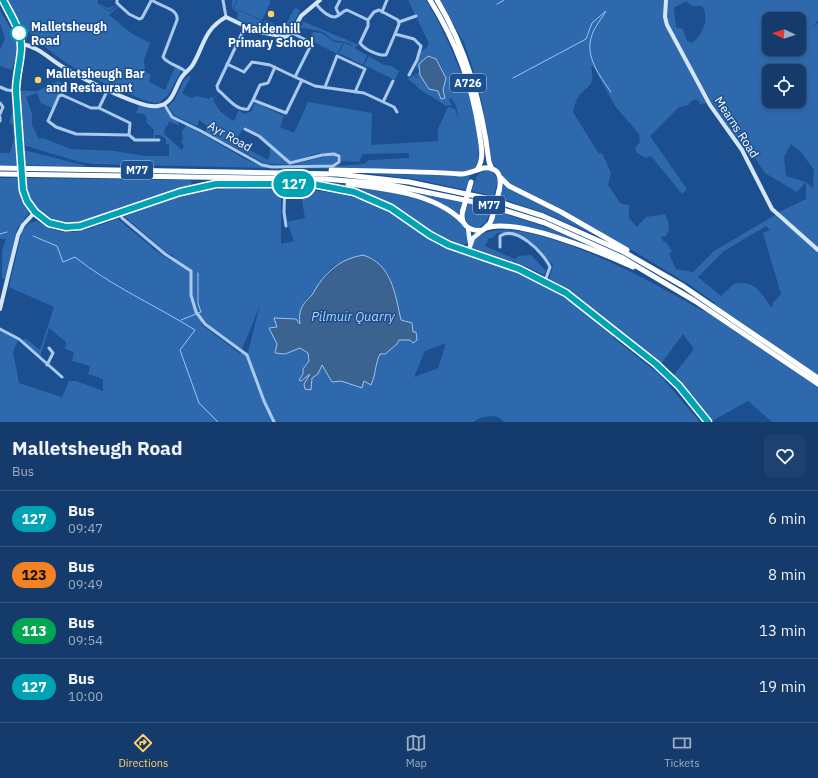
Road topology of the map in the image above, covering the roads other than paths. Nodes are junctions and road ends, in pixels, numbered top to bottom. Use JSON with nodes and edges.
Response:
{"nodes":[{"id":1,"x":3,"y":0,"type":"edge"},
{"id":2,"x":117,"y":0,"type":"edge"},
{"id":3,"x":152,"y":0,"type":"edge"},
{"id":4,"x":223,"y":0,"type":"edge"},
{"id":5,"x":320,"y":0,"type":"edge"},
{"id":6,"x":340,"y":0,"type":"edge"},
{"id":7,"x":387,"y":0,"type":"edge"},
{"id":8,"x":430,"y":0,"type":"edge"},
{"id":9,"x":437,"y":0,"type":"edge"},
{"id":10,"x":666,"y":0,"type":"edge"},
{"id":11,"x":316,"y":4,"type":"junction"},
{"id":12,"x":382,"y":12,"type":"junction"},
{"id":13,"x":339,"y":15,"type":"junction"},
{"id":14,"x":416,"y":16,"type":"dead end"},
{"id":15,"x":226,"y":17,"type":"junction"},
{"id":16,"x":368,"y":20,"type":"junction"},
{"id":17,"x":399,"y":22,"type":"junction"},
{"id":18,"x":246,"y":28,"type":"junction"},
{"id":19,"x":292,"y":33,"type":"junction"},
{"id":20,"x":395,"y":34,"type":"junction"},
{"id":21,"x":21,"y":44,"type":"junction"},
{"id":22,"x":227,"y":64,"type":"junction"},
{"id":23,"x":275,"y":67,"type":"junction"},
{"id":24,"x":412,"y":69,"type":"junction"},
{"id":25,"x":186,"y":72,"type":"junction"},
{"id":26,"x":417,"y":72,"type":"dead end"},
{"id":27,"x":296,"y":76,"type":"junction"},
{"id":28,"x":409,"y":76,"type":"dead end"},
{"id":29,"x":302,"y":80,"type":"junction"},
{"id":30,"x":393,"y":81,"type":"dead end"},
{"id":31,"x":0,"y":87,"type":"edge"},
{"id":32,"x":325,"y":87,"type":"junction"},
{"id":33,"x":108,"y":89,"type":"junction"},
{"id":34,"x":16,"y":91,"type":"junction"},
{"id":35,"x":355,"y":92,"type":"junction"},
{"id":36,"x":253,"y":100,"type":"junction"},
{"id":37,"x":383,"y":102,"type":"junction"},
{"id":38,"x":0,"y":103,"type":"edge"},
{"id":39,"x":164,"y":104,"type":"junction"},
{"id":40,"x":99,"y":108,"type":"junction"},
{"id":41,"x":398,"y":112,"type":"dead end"},
{"id":42,"x":0,"y":115,"type":"edge"},
{"id":43,"x":0,"y":121,"type":"edge"},
{"id":44,"x":245,"y":129,"type":"dead end"},
{"id":45,"x":129,"y":135,"type":"junction"},
{"id":46,"x":159,"y":140,"type":"dead end"},
{"id":47,"x":0,"y":168,"type":"edge"},
{"id":48,"x":492,"y":169,"type":"junction"},
{"id":49,"x":476,"y":171,"type":"junction"},
{"id":50,"x":274,"y":172,"type":"junction"},
{"id":51,"x":0,"y":174,"type":"edge"},
{"id":52,"x":186,"y":176,"type":"junction"},
{"id":53,"x":500,"y":177,"type":"junction"},
{"id":54,"x":285,"y":184,"type":"junction"},
{"id":55,"x":35,"y":212,"type":"junction"},
{"id":56,"x":120,"y":213,"type":"junction"},
{"id":57,"x":462,"y":221,"type":"junction"},
{"id":58,"x":286,"y":226,"type":"dead end"},
{"id":59,"x":468,"y":228,"type":"junction"},
{"id":60,"x":484,"y":229,"type":"junction"},
{"id":61,"x":470,"y":245,"type":"junction"},
{"id":62,"x":500,"y":246,"type":"dead end"},
{"id":63,"x":818,"y":250,"type":"edge"},
{"id":64,"x":468,"y":252,"type":"junction"},
{"id":65,"x":545,"y":281,"type":"junction"},
{"id":66,"x":675,"y":288,"type":"junction"},
{"id":67,"x":710,"y":304,"type":"junction"},
{"id":68,"x":0,"y":308,"type":"edge"},
{"id":69,"x":0,"y":329,"type":"edge"},
{"id":70,"x":49,"y":348,"type":"dead end"},
{"id":71,"x":247,"y":349,"type":"dead end"},
{"id":72,"x":247,"y":355,"type":"junction"},
{"id":73,"x":47,"y":365,"type":"junction"},
{"id":74,"x":62,"y":377,"type":"dead end"},
{"id":75,"x":818,"y":378,"type":"edge"},
{"id":76,"x":818,"y":384,"type":"edge"},
{"id":77,"x":274,"y":422,"type":"edge"},
{"id":78,"x":708,"y":422,"type":"edge"}],
"edges":[{"from":1,"to":21,"type":"main road"},
{"from":2,"to":3,"type":"street"},
{"from":3,"to":25,"type":"street"},
{"from":4,"to":15,"type":"street"},
{"from":5,"to":11,"type":"street"},
{"from":6,"to":13,"type":"street"},
{"from":7,"to":12,"type":"street"},
{"from":8,"to":49,"type":"highway","number":"A726"},
{"from":9,"to":48,"type":"highway","number":"A726"},
{"from":10,"to":63,"type":"street","name":"Mearns Road"},
{"from":11,"to":13,"type":"street"},
{"from":11,"to":19,"type":"street"},
{"from":12,"to":16,"type":"street"},
{"from":12,"to":17,"type":"street"},
{"from":13,"to":16,"type":"street"},
{"from":14,"to":17,"type":"street"},
{"from":15,"to":18,"type":"street"},
{"from":15,"to":25,"type":"street"},
{"from":16,"to":20,"type":"street"},
{"from":17,"to":20,"type":"street"},
{"from":18,"to":19,"type":"street"},
{"from":18,"to":22,"type":"street"},
{"from":19,"to":27,"type":"street"},
{"from":20,"to":24,"type":"street"},
{"from":21,"to":33,"type":"street"},
{"from":21,"to":34,"type":"main road"},
{"from":22,"to":23,"type":"street"},
{"from":22,"to":36,"type":"street"},
{"from":23,"to":27,"type":"street"},
{"from":23,"to":36,"type":"street"},
{"from":24,"to":26,"type":"street"},
{"from":24,"to":28,"type":"street"},
{"from":25,"to":39,"type":"street"},
{"from":27,"to":29,"type":"street"},
{"from":29,"to":32,"type":"street"},
{"from":29,"to":36,"type":"street"},
{"from":30,"to":37,"type":"street"},
{"from":31,"to":34,"type":"street"},
{"from":32,"to":35,"type":"street"},
{"from":32,"to":35,"type":"street"},
{"from":33,"to":39,"type":"street"},
{"from":33,"to":40,"type":"street"},
{"from":34,"to":55,"type":"main road","bridge":true},
{"from":35,"to":37,"type":"street"},
{"from":37,"to":41,"type":"street"},
{"from":38,"to":42,"type":"street"},
{"from":39,"to":44,"type":"street","name":"Ayr Road"},
{"from":40,"to":45,"type":"street"},
{"from":40,"to":45,"type":"street"},
{"from":42,"to":43,"type":"street"},
{"from":45,"to":46,"type":"street"},
{"from":47,"to":50,"type":"highway","number":"M77"},
{"from":48,"to":49,"type":"highway"},
{"from":48,"to":53,"type":"highway"},
{"from":49,"to":50,"type":"highway","number":"M77"},
{"from":49,"to":57,"type":"highway","number":"A726","bridge":true},
{"from":50,"to":67,"type":"highway","number":"M77"},
{"from":51,"to":52,"type":"highway","number":"M77"},
{"from":52,"to":57,"type":"highway","number":"M77"},
{"from":52,"to":66,"type":"highway","number":"M77"},
{"from":53,"to":60,"type":"highway","bridge":true},
{"from":53,"to":67,"type":"highway"},
{"from":54,"to":56,"type":"main road"},
{"from":54,"to":58,"type":"street"},
{"from":54,"to":64,"type":"main road"},
{"from":55,"to":56,"type":"main road"},
{"from":55,"to":68,"type":"street"},
{"from":56,"to":72,"type":"street"},
{"from":57,"to":59,"type":"highway"},
{"from":59,"to":60,"type":"highway"},
{"from":59,"to":61,"type":"main road"},
{"from":60,"to":61,"type":"main road"},
{"from":60,"to":66,"type":"highway"},
{"from":61,"to":64,"type":"main road"},
{"from":62,"to":65,"type":"street"},
{"from":64,"to":65,"type":"main road"},
{"from":65,"to":78,"type":"main road"},
{"from":66,"to":76,"type":"highway","number":"M77"},
{"from":67,"to":75,"type":"highway","number":"M77"},
{"from":69,"to":73,"type":"street"},
{"from":70,"to":73,"type":"street"},
{"from":71,"to":72,"type":"street"},
{"from":72,"to":77,"type":"street"},
{"from":73,"to":74,"type":"street"}]}
